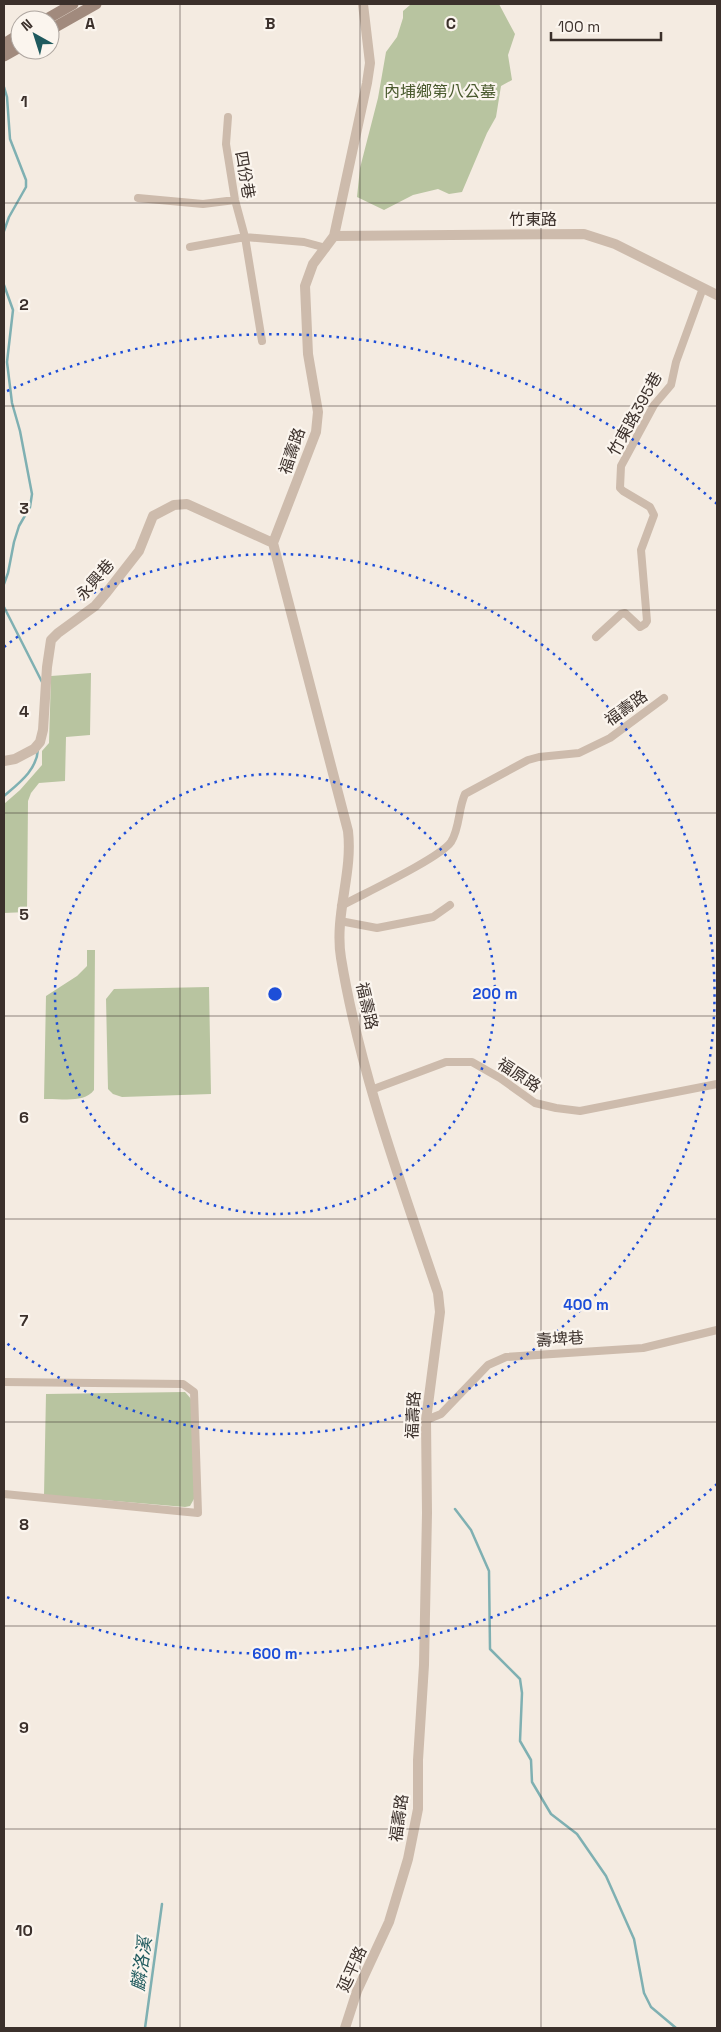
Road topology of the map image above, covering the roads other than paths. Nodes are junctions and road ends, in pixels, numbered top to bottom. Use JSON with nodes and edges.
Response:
{"nodes":[{"id":1,"x":73,"y":4,"type":"edge"},
{"id":2,"x":96,"y":4,"type":"edge"},
{"id":3,"x":363,"y":4,"type":"edge"},
{"id":4,"x":60,"y":11,"type":"edge"},
{"id":5,"x":60,"y":24,"type":"edge"},
{"id":6,"x":228,"y":117,"type":"dead end"},
{"id":7,"x":138,"y":198,"type":"dead end"},
{"id":8,"x":235,"y":200,"type":"junction"},
{"id":9,"x":334,"y":236,"type":"junction"},
{"id":10,"x":245,"y":238,"type":"junction"},
{"id":11,"x":190,"y":247,"type":"dead end"},
{"id":12,"x":326,"y":248,"type":"junction"},
{"id":13,"x":703,"y":288,"type":"junction"},
{"id":14,"x":717,"y":295,"type":"edge"},
{"id":15,"x":262,"y":341,"type":"dead end"},
{"id":16,"x":273,"y":543,"type":"junction"},
{"id":17,"x":596,"y":637,"type":"dead end"},
{"id":18,"x":664,"y":698,"type":"dead end"},
{"id":19,"x":4,"y":761,"type":"edge"},
{"id":20,"x":450,"y":905,"type":"dead end"},
{"id":21,"x":341,"y":906,"type":"junction"},
{"id":22,"x":340,"y":920,"type":"junction"},
{"id":23,"x":717,"y":1084,"type":"edge"},
{"id":24,"x":371,"y":1090,"type":"junction"},
{"id":25,"x":717,"y":1330,"type":"edge"},
{"id":26,"x":4,"y":1382,"type":"edge"},
{"id":27,"x":426,"y":1420,"type":"junction"},
{"id":28,"x":4,"y":1494,"type":"edge"},
{"id":29,"x":389,"y":1922,"type":"joint"},
{"id":30,"x":345,"y":2028,"type":"edge"}],
"edges":[{"from":1,"to":4,"type":"main road"},
{"from":2,"to":5,"type":"main road"},
{"from":3,"to":9,"type":"street","name":"福壽路"},
{"from":6,"to":8,"type":"street","name":"四份巷"},
{"from":7,"to":8,"type":"street"},
{"from":8,"to":10,"type":"street","name":"四份巷"},
{"from":9,"to":12,"type":"street","name":"福壽路"},
{"from":9,"to":13,"type":"street","name":"竹東路"},
{"from":10,"to":11,"type":"street"},
{"from":10,"to":12,"type":"street"},
{"from":10,"to":15,"type":"street","name":"四份巷"},
{"from":12,"to":16,"type":"street","name":"福壽路"},
{"from":13,"to":14,"type":"street","name":"竹東路"},
{"from":13,"to":17,"type":"street","name":"竹東路395巷"},
{"from":16,"to":19,"type":"street","name":"永興巷"},
{"from":16,"to":21,"type":"street","name":"福壽路"},
{"from":18,"to":21,"type":"street","name":"福壽路"},
{"from":20,"to":22,"type":"street"},
{"from":21,"to":22,"type":"street","name":"福壽路"},
{"from":22,"to":24,"type":"street","name":"福壽路"},
{"from":23,"to":24,"type":"street","name":"福原路"},
{"from":24,"to":27,"type":"street","name":"福壽路"},
{"from":25,"to":27,"type":"street","name":"壽埤巷"},
{"from":26,"to":28,"type":"street"},
{"from":27,"to":29,"type":"street","name":"福壽路"},
{"from":29,"to":30,"type":"street","name":"延平路"}]}
